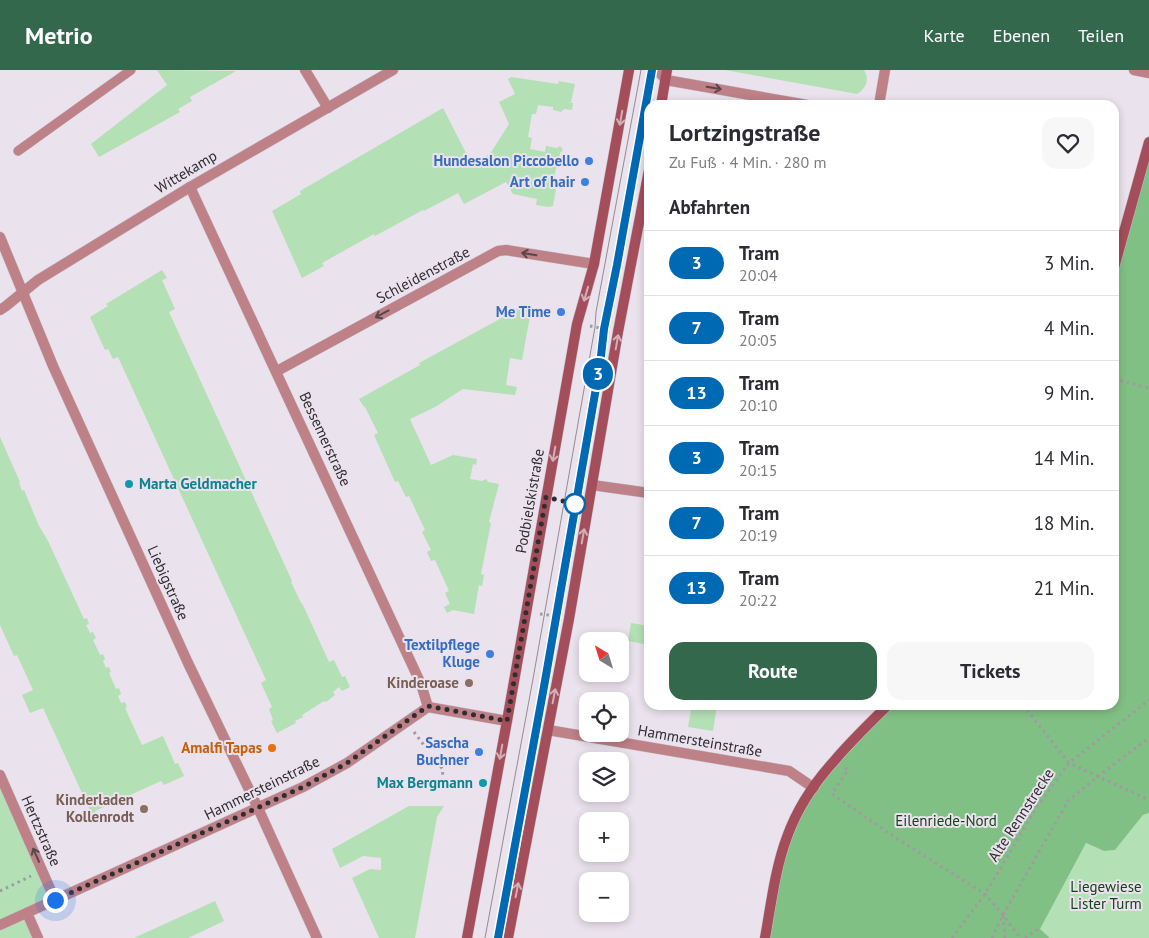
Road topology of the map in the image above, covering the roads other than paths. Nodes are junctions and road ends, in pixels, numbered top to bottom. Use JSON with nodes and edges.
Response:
{"nodes":[{"id":1,"x":131,"y":70,"type":"edge"},
{"id":2,"x":305,"y":70,"type":"edge"},
{"id":3,"x":393,"y":70,"type":"edge"},
{"id":4,"x":629,"y":70,"type":"edge"},
{"id":5,"x":657,"y":70,"type":"edge"},
{"id":6,"x":885,"y":70,"type":"edge"},
{"id":7,"x":1134,"y":70,"type":"edge"},
{"id":8,"x":1149,"y":73,"type":"edge"},
{"id":9,"x":666,"y":75,"type":"edge"},
{"id":10,"x":662,"y":100,"type":"edge"},
{"id":11,"x":784,"y":100,"type":"edge"},
{"id":12,"x":880,"y":100,"type":"edge"},
{"id":13,"x":328,"y":108,"type":"junction"},
{"id":14,"x":1149,"y":142,"type":"edge"},
{"id":15,"x":18,"y":150,"type":"dead end"},
{"id":16,"x":190,"y":186,"type":"junction"},
{"id":17,"x":644,"y":196,"type":"edge"},
{"id":18,"x":0,"y":237,"type":"edge"},
{"id":19,"x":1119,"y":250,"type":"edge"},
{"id":20,"x":594,"y":264,"type":"junction"},
{"id":21,"x":23,"y":292,"type":"junction"},
{"id":22,"x":0,"y":310,"type":"edge"},
{"id":23,"x":277,"y":371,"type":"junction"},
{"id":24,"x":592,"y":485,"type":"junction"},
{"id":25,"x":644,"y":493,"type":"edge"},
{"id":26,"x":428,"y":706,"type":"junction"},
{"id":27,"x":883,"y":710,"type":"edge"},
{"id":28,"x":507,"y":721,"type":"junction"},
{"id":29,"x":548,"y":730,"type":"junction"},
{"id":30,"x":0,"y":775,"type":"edge"},
{"id":31,"x":814,"y":788,"type":"junction"},
{"id":32,"x":258,"y":808,"type":"junction"},
{"id":33,"x":55,"y":900,"type":"junction"},
{"id":34,"x":27,"y":913,"type":"junction"},
{"id":35,"x":0,"y":925,"type":"edge"},
{"id":36,"x":38,"y":938,"type":"edge"},
{"id":37,"x":317,"y":938,"type":"edge"},
{"id":38,"x":467,"y":938,"type":"edge"},
{"id":39,"x":508,"y":938,"type":"edge"},
{"id":40,"x":765,"y":938,"type":"edge"}],
"edges":[{"from":1,"to":15,"type":"lane"},
{"from":2,"to":13,"type":"street"},
{"from":3,"to":13,"type":"street","name":"Wittekamp"},
{"from":4,"to":20,"type":"main road","name":"Podbielskistraße","one_way":true},
{"from":5,"to":9,"type":"street"},
{"from":6,"to":12,"type":"street"},
{"from":7,"to":8,"type":"street"},
{"from":9,"to":10,"type":"main road"},
{"from":9,"to":11,"type":"street","one_way":true},
{"from":13,"to":16,"type":"street","name":"Wittekamp"},
{"from":14,"to":19,"type":"main road"},
{"from":16,"to":21,"type":"street","name":"Wittekamp"},
{"from":16,"to":23,"type":"street","name":"Bessemerstraße"},
{"from":24,"to":17,"type":"main road","one_way":true},
{"from":18,"to":21,"type":"street","name":"Liebigstraße"},
{"from":20,"to":23,"type":"street","name":"Schleidenstraße","one_way":true},
{"from":20,"to":28,"type":"main road","name":"Podbielskistraße","one_way":true},
{"from":21,"to":22,"type":"street","name":"Wittekamp"},
{"from":21,"to":32,"type":"street","name":"Liebigstraße"},
{"from":23,"to":26,"type":"street","name":"Bessemerstraße"},
{"from":24,"to":25,"type":"street"},
{"from":29,"to":24,"type":"main road","one_way":true},
{"from":26,"to":28,"type":"street"},
{"from":26,"to":32,"type":"street","name":"Hammersteinstraße"},
{"from":27,"to":31,"type":"main road"},
{"from":28,"to":38,"type":"main road","name":"Podbielskistraße","one_way":true},
{"from":29,"to":31,"type":"street","name":"Hammersteinstraße"},
{"from":39,"to":29,"type":"main road","one_way":true},
{"from":33,"to":30,"type":"street","name":"Hertzstraße","one_way":true},
{"from":31,"to":40,"type":"main road"},
{"from":32,"to":33,"type":"street","name":"Hammersteinstraße"},
{"from":32,"to":37,"type":"street","name":"Liebigstraße"},
{"from":33,"to":34,"type":"street","name":"Hammersteinstraße"},
{"from":34,"to":35,"type":"street","name":"Hammersteinstraße"},
{"from":34,"to":36,"type":"street"}]}
